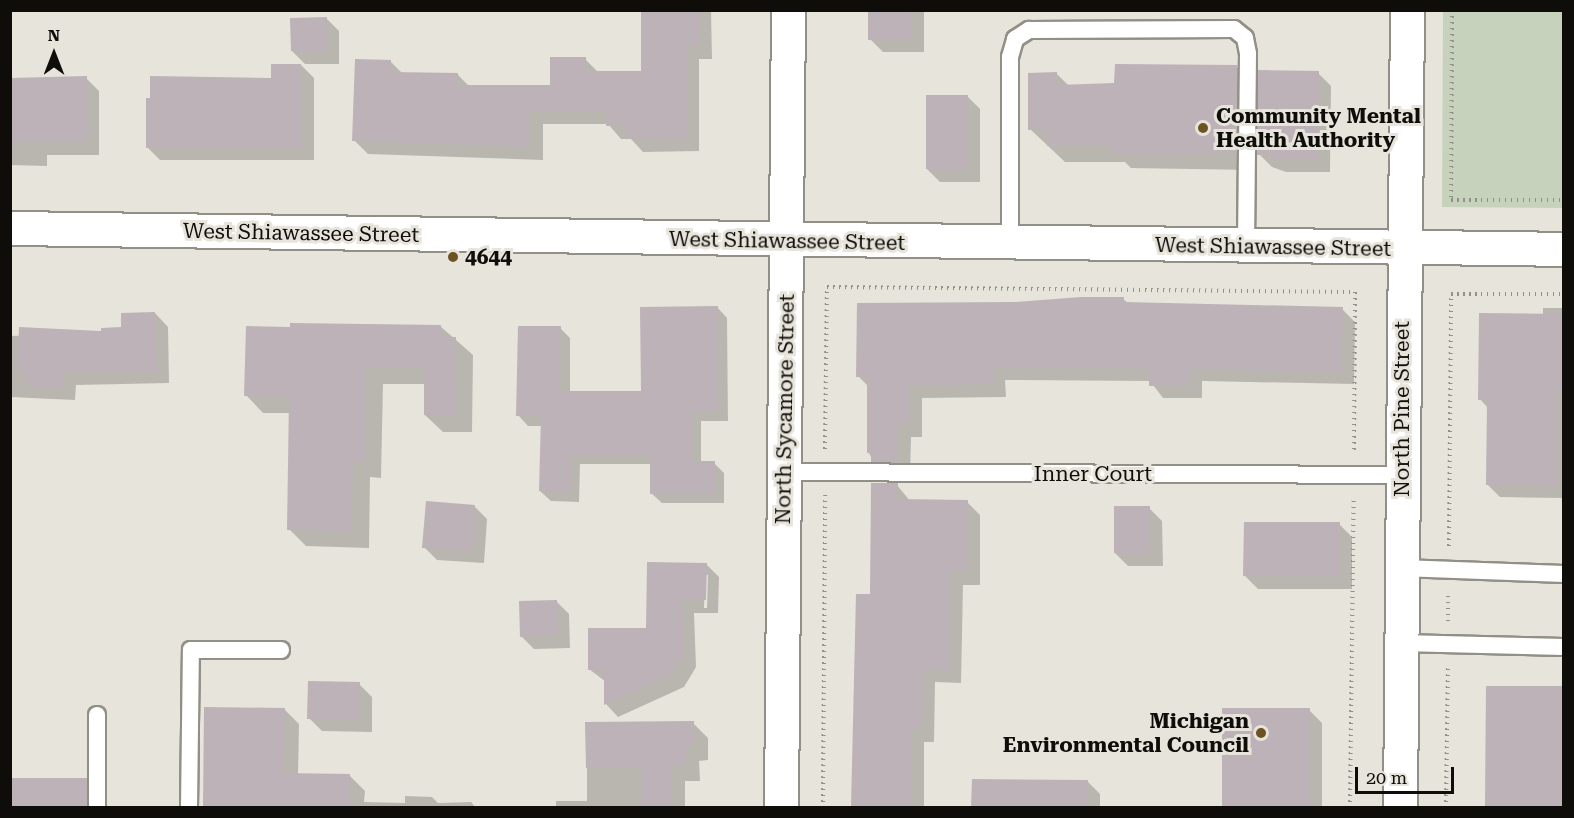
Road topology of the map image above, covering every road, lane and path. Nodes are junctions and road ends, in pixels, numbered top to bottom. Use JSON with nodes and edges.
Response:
{"nodes":[{"id":1,"x":788,"y":10,"type":"edge"},
{"id":2,"x":1407,"y":10,"type":"edge"},
{"id":3,"x":1452,"y":10,"type":"edge"},
{"id":4,"x":1563,"y":200,"type":"edge"},
{"id":5,"x":10,"y":228,"type":"edge"},
{"id":6,"x":787,"y":241,"type":"junction"},
{"id":7,"x":1010,"y":243,"type":"junction"},
{"id":8,"x":1246,"y":247,"type":"junction"},
{"id":9,"x":1403,"y":249,"type":"junction"},
{"id":10,"x":1563,"y":249,"type":"edge"},
{"id":11,"x":1563,"y":294,"type":"edge"},
{"id":12,"x":785,"y":472,"type":"junction"},
{"id":13,"x":1402,"y":475,"type":"junction"},
{"id":14,"x":1401,"y":568,"type":"junction"},
{"id":15,"x":1449,"y":572,"type":"junction"},
{"id":16,"x":1563,"y":574,"type":"edge"},
{"id":17,"x":1401,"y":643,"type":"junction"},
{"id":18,"x":1448,"y":644,"type":"junction"},
{"id":19,"x":1563,"y":646,"type":"edge"},
{"id":20,"x":281,"y":650,"type":"dead end"},
{"id":21,"x":97,"y":715,"type":"dead end"},
{"id":22,"x":97,"y":807,"type":"edge"},
{"id":23,"x":189,"y":807,"type":"edge"},
{"id":24,"x":781,"y":807,"type":"edge"},
{"id":25,"x":1400,"y":807,"type":"edge"},
{"id":26,"x":1446,"y":807,"type":"edge"}],
"edges":[{"from":1,"to":6,"type":"street","name":"North Sycamore Street"},
{"from":2,"to":9,"type":"street","name":"North Pine Street"},
{"from":3,"to":4,"type":"path"},
{"from":5,"to":6,"type":"street","name":"West Shiawassee Street"},
{"from":6,"to":7,"type":"street","name":"West Shiawassee Street"},
{"from":6,"to":12,"type":"street","name":"North Sycamore Street"},
{"from":7,"to":8,"type":"street","name":"West Shiawassee Street"},
{"from":7,"to":8,"type":"lane"},
{"from":8,"to":9,"type":"street","name":"West Shiawassee Street"},
{"from":9,"to":10,"type":"street","name":"West Shiawassee Street"},
{"from":9,"to":13,"type":"street","name":"North Pine Street"},
{"from":11,"to":15,"type":"path"},
{"from":12,"to":13,"type":"lane","name":"Inner Court"},
{"from":12,"to":24,"type":"street","name":"North Sycamore Street"},
{"from":13,"to":14,"type":"street","name":"North Pine Street"},
{"from":14,"to":15,"type":"lane"},
{"from":14,"to":17,"type":"street","name":"North Pine Street"},
{"from":15,"to":16,"type":"lane"},
{"from":15,"to":18,"type":"path"},
{"from":17,"to":18,"type":"lane"},
{"from":17,"to":25,"type":"street","name":"North Pine Street"},
{"from":18,"to":19,"type":"lane"},
{"from":18,"to":26,"type":"path"},
{"from":20,"to":23,"type":"lane"},
{"from":21,"to":22,"type":"lane"}]}
